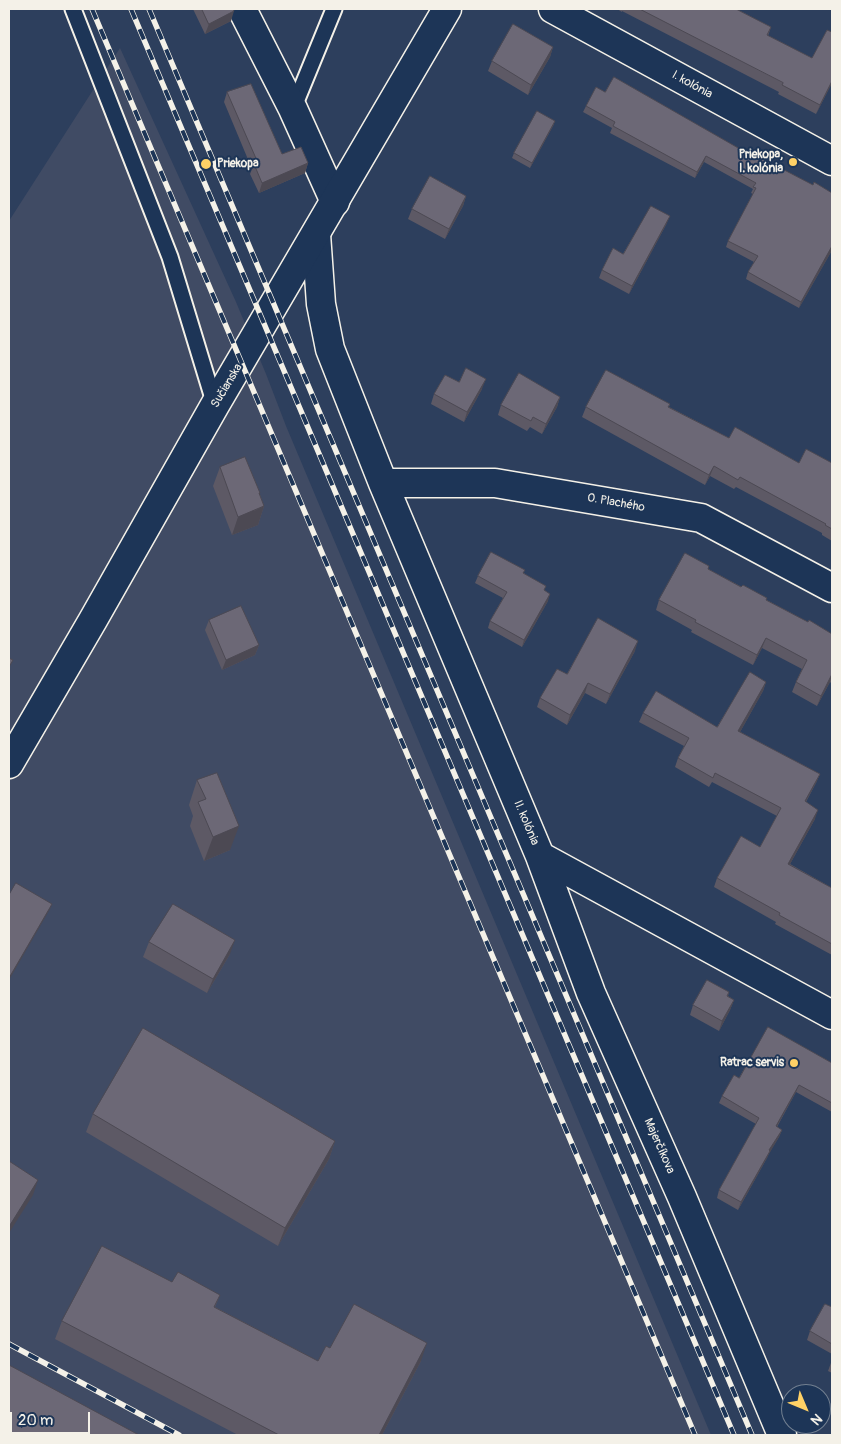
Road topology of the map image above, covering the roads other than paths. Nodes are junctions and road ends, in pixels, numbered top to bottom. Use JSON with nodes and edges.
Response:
{"nodes":[{"id":1,"x":73,"y":9,"type":"edge"},
{"id":2,"x":242,"y":9,"type":"edge"},
{"id":3,"x":334,"y":9,"type":"edge"},
{"id":4,"x":447,"y":9,"type":"edge"},
{"id":5,"x":552,"y":9,"type":"edge"},
{"id":6,"x":293,"y":109,"type":"junction"},
{"id":7,"x":832,"y":161,"type":"edge"},
{"id":8,"x":335,"y":202,"type":"junction"},
{"id":9,"x":316,"y":234,"type":"junction"},
{"id":10,"x":215,"y":405,"type":"junction"},
{"id":11,"x":383,"y":483,"type":"junction"},
{"id":12,"x":832,"y":588,"type":"edge"},
{"id":13,"x":9,"y":764,"type":"edge"},
{"id":14,"x":540,"y":856,"type":"junction"},
{"id":15,"x":832,"y":1015,"type":"edge"},
{"id":16,"x":782,"y":1435,"type":"edge"}],
"edges":[{"from":1,"to":10,"type":"lane"},
{"from":2,"to":6,"type":"street"},
{"from":3,"to":6,"type":"lane"},
{"from":4,"to":8,"type":"street","name":"Sučianska"},
{"from":5,"to":7,"type":"street","name":"I. kolónia"},
{"from":6,"to":8,"type":"street"},
{"from":8,"to":9,"type":"street","name":"Sučianska"},
{"from":9,"to":10,"type":"street","name":"Sučianska"},
{"from":9,"to":11,"type":"street","name":"II. kolónia"},
{"from":10,"to":13,"type":"street","name":"Sučianska"},
{"from":11,"to":12,"type":"street","name":"O. Plachého"},
{"from":11,"to":14,"type":"street","name":"II. kolónia"},
{"from":14,"to":15,"type":"street","name":"II. kolónia"},
{"from":14,"to":16,"type":"street","name":"Majerčíkova"}]}
